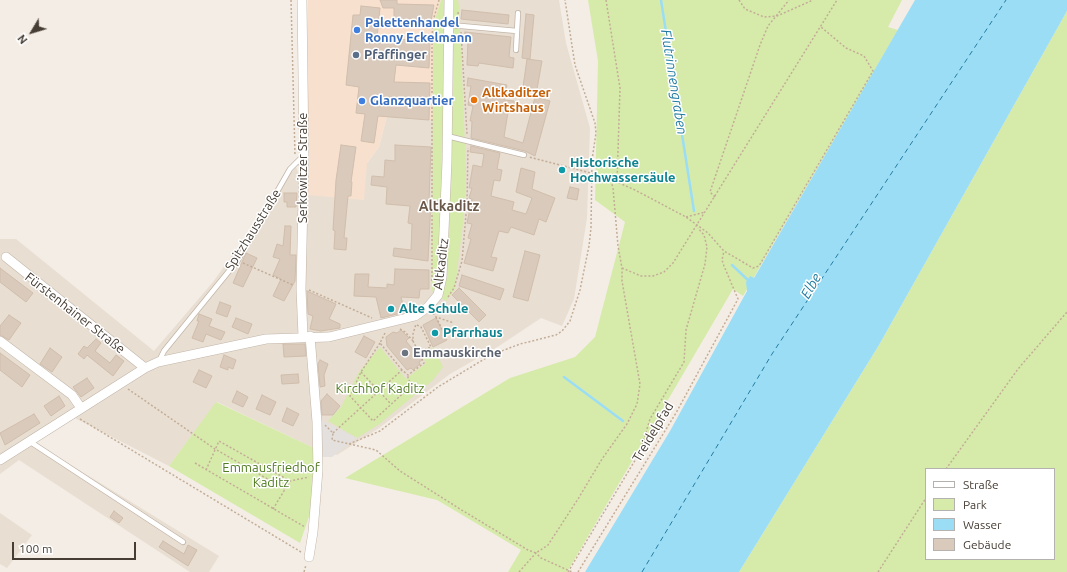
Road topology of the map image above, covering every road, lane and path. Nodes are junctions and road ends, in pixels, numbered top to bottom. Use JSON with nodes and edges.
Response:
{"nodes":[{"id":1,"x":291,"y":0,"type":"edge"},
{"id":2,"x":302,"y":0,"type":"edge"},
{"id":3,"x":439,"y":0,"type":"edge"},
{"id":4,"x":565,"y":0,"type":"edge"},
{"id":5,"x":606,"y":0,"type":"edge"},
{"id":6,"x":739,"y":0,"type":"edge"},
{"id":7,"x":789,"y":0,"type":"edge"},
{"id":8,"x":813,"y":0,"type":"edge"},
{"id":9,"x":837,"y":0,"type":"edge"},
{"id":10,"x":450,"y":4,"type":"edge"},
{"id":11,"x":518,"y":13,"type":"dead end"},
{"id":12,"x":777,"y":16,"type":"junction"},
{"id":13,"x":450,"y":25,"type":"junction"},
{"id":14,"x":460,"y":25,"type":"junction"},
{"id":15,"x":821,"y":27,"type":"junction"},
{"id":16,"x":517,"y":31,"type":"junction"},
{"id":17,"x":516,"y":50,"type":"dead end"},
{"id":18,"x":448,"y":136,"type":"junction"},
{"id":19,"x":468,"y":141,"type":"junction"},
{"id":20,"x":304,"y":155,"type":"junction"},
{"id":21,"x":524,"y":156,"type":"joint"},
{"id":22,"x":295,"y":164,"type":"junction"},
{"id":23,"x":591,"y":174,"type":"junction"},
{"id":24,"x":611,"y":181,"type":"junction"},
{"id":25,"x":617,"y":182,"type":"junction"},
{"id":26,"x":714,"y":197,"type":"junction"},
{"id":27,"x":705,"y":212,"type":"junction"},
{"id":28,"x":686,"y":217,"type":"junction"},
{"id":29,"x":696,"y":226,"type":"junction"},
{"id":30,"x":724,"y":251,"type":"junction"},
{"id":31,"x":6,"y":257,"type":"dead end"},
{"id":32,"x":622,"y":268,"type":"junction"},
{"id":33,"x":448,"y":297,"type":"dead end"},
{"id":34,"x":435,"y":299,"type":"junction"},
{"id":35,"x":428,"y":307,"type":"junction"},
{"id":36,"x":1067,"y":312,"type":"edge"},
{"id":37,"x":436,"y":317,"type":"junction"},
{"id":38,"x":415,"y":320,"type":"junction"},
{"id":39,"x":454,"y":323,"type":"dead end"},
{"id":40,"x":393,"y":330,"type":"dead end"},
{"id":41,"x":386,"y":331,"type":"dead end"},
{"id":42,"x":307,"y":336,"type":"junction"},
{"id":43,"x":446,"y":337,"type":"dead end"},
{"id":44,"x":0,"y":340,"type":"edge"},
{"id":45,"x":414,"y":341,"type":"junction"},
{"id":46,"x":380,"y":343,"type":"junction"},
{"id":47,"x":419,"y":352,"type":"junction"},
{"id":48,"x":158,"y":362,"type":"junction"},
{"id":49,"x":145,"y":368,"type":"junction"},
{"id":50,"x":402,"y":370,"type":"junction"},
{"id":51,"x":361,"y":372,"type":"junction"},
{"id":52,"x":408,"y":375,"type":"junction"},
{"id":53,"x":120,"y":384,"type":"junction"},
{"id":54,"x":380,"y":392,"type":"junction"},
{"id":55,"x":392,"y":405,"type":"junction"},
{"id":56,"x":81,"y":408,"type":"junction"},
{"id":57,"x":361,"y":408,"type":"junction"},
{"id":58,"x":72,"y":414,"type":"junction"},
{"id":59,"x":317,"y":422,"type":"junction"},
{"id":60,"x":333,"y":433,"type":"junction"},
{"id":61,"x":29,"y":441,"type":"junction"},
{"id":62,"x":349,"y":444,"type":"junction"},
{"id":63,"x":215,"y":449,"type":"junction"},
{"id":64,"x":0,"y":460,"type":"edge"},
{"id":65,"x":195,"y":464,"type":"dead end"},
{"id":66,"x":947,"y":468,"type":"edge"},
{"id":67,"x":206,"y":470,"type":"junction"},
{"id":68,"x":318,"y":470,"type":"junction"},
{"id":69,"x":290,"y":481,"type":"junction"},
{"id":70,"x":285,"y":489,"type":"junction"},
{"id":71,"x":925,"y":500,"type":"edge"},
{"id":72,"x":273,"y":508,"type":"junction"},
{"id":73,"x":313,"y":532,"type":"junction"},
{"id":74,"x":183,"y":542,"type":"dead end"},
{"id":75,"x":536,"y":553,"type":"junction"},
{"id":76,"x":309,"y":556,"type":"joint"},
{"id":77,"x":568,"y":571,"type":"edge"},
{"id":78,"x":519,"y":572,"type":"edge"},
{"id":79,"x":572,"y":572,"type":"edge"},
{"id":80,"x":578,"y":572,"type":"edge"},
{"id":81,"x":878,"y":572,"type":"edge"}],
"edges":[{"from":1,"to":22,"type":"path"},
{"from":2,"to":20,"type":"street","name":"Serkowitzer Straße"},
{"from":3,"to":34,"type":"path"},
{"from":4,"to":23,"type":"path"},
{"from":5,"to":25,"type":"path"},
{"from":6,"to":12,"type":"path"},
{"from":7,"to":12,"type":"path"},
{"from":8,"to":12,"type":"path"},
{"from":9,"to":15,"type":"path"},
{"from":10,"to":13,"type":"street","name":"Altkaditz"},
{"from":10,"to":14,"type":"path"},
{"from":11,"to":16,"type":"lane"},
{"from":12,"to":26,"type":"path"},
{"from":13,"to":14,"type":"lane"},
{"from":13,"to":18,"type":"street","name":"Altkaditz"},
{"from":14,"to":16,"type":"lane"},
{"from":14,"to":19,"type":"path"},
{"from":15,"to":26,"type":"path"},
{"from":15,"to":30,"type":"path"},
{"from":16,"to":17,"type":"lane"},
{"from":18,"to":19,"type":"lane"},
{"from":18,"to":34,"type":"street","name":"Altkaditz"},
{"from":19,"to":21,"type":"lane"},
{"from":19,"to":33,"type":"path"},
{"from":20,"to":22,"type":"lane","name":"Spitzhausstraße"},
{"from":20,"to":42,"type":"street","name":"Serkowitzer Straße"},
{"from":21,"to":23,"type":"path"},
{"from":22,"to":48,"type":"lane","name":"Spitzhausstraße"},
{"from":23,"to":24,"type":"path"},
{"from":23,"to":62,"type":"path"},
{"from":24,"to":25,"type":"path"},
{"from":24,"to":32,"type":"path"},
{"from":25,"to":28,"type":"path"},
{"from":26,"to":27,"type":"path"},
{"from":27,"to":28,"type":"path"},
{"from":27,"to":29,"type":"path"},
{"from":28,"to":29,"type":"path"},
{"from":29,"to":30,"type":"path"},
{"from":29,"to":32,"type":"path"},
{"from":29,"to":77,"type":"path"},
{"from":30,"to":80,"type":"path","name":"Treidelpfad"},
{"from":31,"to":49,"type":"street","name":"Fürstenhainer Straße"},
{"from":32,"to":75,"type":"path"},
{"from":34,"to":35,"type":"street","name":"Altkaditz"},
{"from":35,"to":37,"type":"path"},
{"from":35,"to":38,"type":"street","name":"Altkaditz"},
{"from":36,"to":66,"type":"path"},
{"from":37,"to":39,"type":"path"},
{"from":37,"to":43,"type":"path"},
{"from":38,"to":42,"type":"street","name":"Altkaditz"},
{"from":38,"to":45,"type":"path"},
{"from":38,"to":47,"type":"path"},
{"from":40,"to":45,"type":"path"},
{"from":41,"to":46,"type":"path"},
{"from":42,"to":48,"type":"street"},
{"from":42,"to":59,"type":"street","name":"Serkowitzer Straße"},
{"from":44,"to":56,"type":"street"},
{"from":45,"to":47,"type":"path"},
{"from":46,"to":50,"type":"path"},
{"from":46,"to":51,"type":"path"},
{"from":47,"to":52,"type":"path"},
{"from":48,"to":49,"type":"street"},
{"from":49,"to":53,"type":"street"},
{"from":50,"to":52,"type":"path"},
{"from":50,"to":54,"type":"path"},
{"from":51,"to":54,"type":"path"},
{"from":51,"to":57,"type":"path"},
{"from":52,"to":55,"type":"path"},
{"from":53,"to":56,"type":"street"},
{"from":53,"to":63,"type":"path"},
{"from":54,"to":55,"type":"path"},
{"from":54,"to":57,"type":"path"},
{"from":55,"to":57,"type":"path"},
{"from":56,"to":58,"type":"street"},
{"from":57,"to":60,"type":"path"},
{"from":58,"to":61,"type":"street"},
{"from":58,"to":76,"type":"path"},
{"from":59,"to":60,"type":"path"},
{"from":59,"to":68,"type":"street","name":"Serkowitzer Straße"},
{"from":60,"to":62,"type":"path"},
{"from":61,"to":64,"type":"street"},
{"from":61,"to":74,"type":"lane"},
{"from":62,"to":75,"type":"path"},
{"from":63,"to":67,"type":"path"},
{"from":63,"to":69,"type":"path"},
{"from":63,"to":70,"type":"path"},
{"from":65,"to":67,"type":"path"},
{"from":67,"to":72,"type":"path"},
{"from":68,"to":69,"type":"path"},
{"from":68,"to":73,"type":"street","name":"Serkowitzer Straße"},
{"from":69,"to":70,"type":"path"},
{"from":70,"to":72,"type":"path"},
{"from":71,"to":81,"type":"path"},
{"from":72,"to":73,"type":"path"},
{"from":73,"to":76,"type":"street","name":"Serkowitzer Straße"},
{"from":75,"to":77,"type":"path"},
{"from":75,"to":78,"type":"path"},
{"from":77,"to":79,"type":"path"}]}
